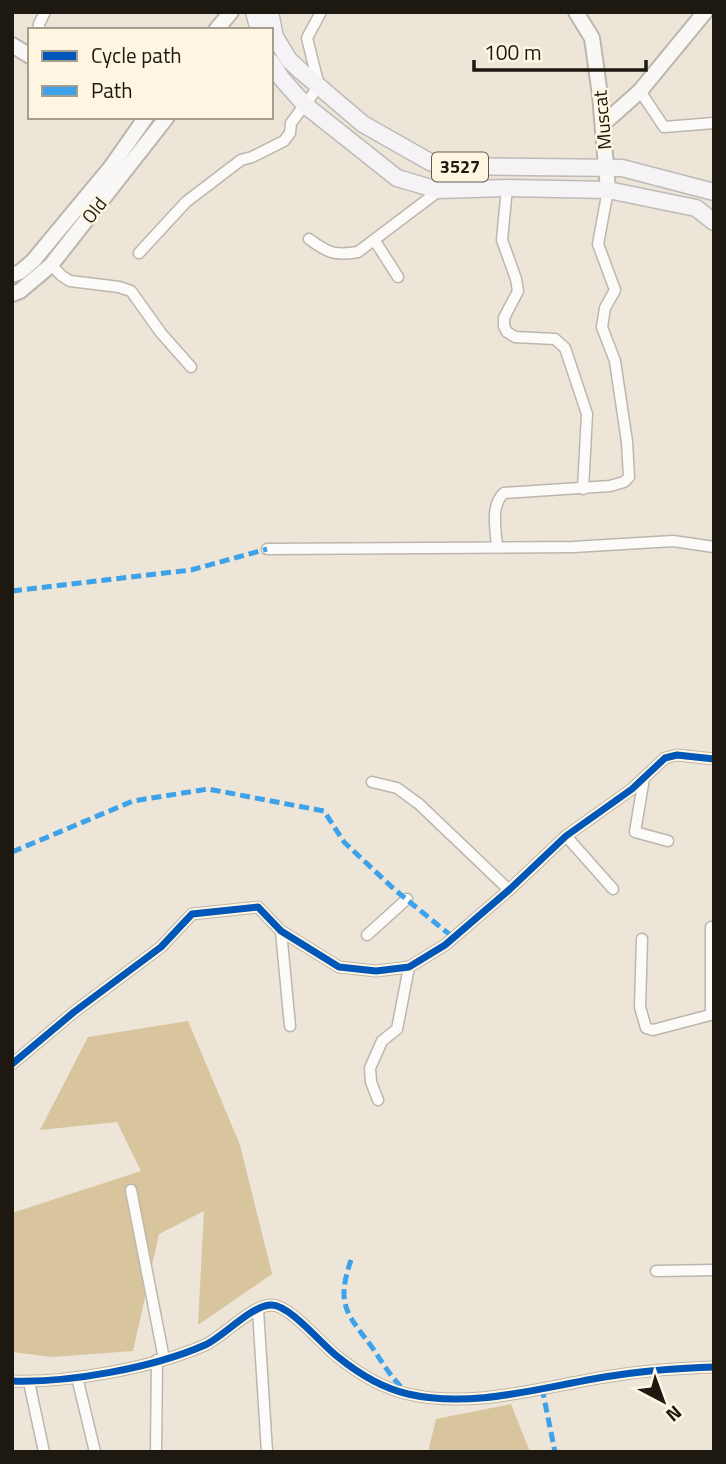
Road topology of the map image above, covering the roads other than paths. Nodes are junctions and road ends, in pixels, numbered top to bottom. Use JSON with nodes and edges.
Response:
{"nodes":[{"id":1,"x":231,"y":12,"type":"edge"},
{"id":2,"x":241,"y":12,"type":"edge"},
{"id":3,"x":576,"y":12,"type":"edge"},
{"id":4,"x":705,"y":12,"type":"edge"},
{"id":5,"x":319,"y":15,"type":"edge"},
{"id":6,"x":218,"y":28,"type":"edge"},
{"id":7,"x":228,"y":28,"type":"edge"},
{"id":8,"x":273,"y":31,"type":"edge"},
{"id":9,"x":12,"y":45,"type":"edge"},
{"id":10,"x":28,"y":55,"type":"edge"},
{"id":11,"x":273,"y":64,"type":"edge"},
{"id":12,"x":319,"y":86,"type":"junction"},
{"id":13,"x":640,"y":91,"type":"junction"},
{"id":14,"x":305,"y":104,"type":"junction"},
{"id":15,"x":141,"y":119,"type":"edge"},
{"id":16,"x":163,"y":123,"type":"edge"},
{"id":17,"x":714,"y":123,"type":"edge"},
{"id":18,"x":603,"y":124,"type":"junction"},
{"id":19,"x":605,"y":166,"type":"junction"},
{"id":20,"x":507,"y":188,"type":"junction"},
{"id":21,"x":441,"y":190,"type":"junction"},
{"id":22,"x":608,"y":190,"type":"junction"},
{"id":23,"x":714,"y":192,"type":"edge"},
{"id":24,"x":714,"y":222,"type":"edge"},
{"id":25,"x":309,"y":239,"type":"dead end"},
{"id":26,"x":375,"y":241,"type":"junction"},
{"id":27,"x":139,"y":253,"type":"dead end"},
{"id":28,"x":51,"y":265,"type":"junction"},
{"id":29,"x":12,"y":275,"type":"edge"},
{"id":30,"x":398,"y":277,"type":"dead end"},
{"id":31,"x":12,"y":293,"type":"edge"},
{"id":32,"x":191,"y":367,"type":"dead end"},
{"id":33,"x":583,"y":489,"type":"junction"},
{"id":34,"x":497,"y":547,"type":"junction"},
{"id":35,"x":714,"y":547,"type":"edge"},
{"id":36,"x":267,"y":549,"type":"dead end"},
{"id":37,"x":714,"y":759,"type":"edge"},
{"id":38,"x":644,"y":778,"type":"junction"},
{"id":39,"x":372,"y":782,"type":"dead end"},
{"id":40,"x":566,"y":836,"type":"junction"},
{"id":41,"x":668,"y":841,"type":"dead end"},
{"id":42,"x":613,"y":889,"type":"dead end"},
{"id":43,"x":509,"y":890,"type":"junction"},
{"id":44,"x":407,"y":899,"type":"dead end"},
{"id":45,"x":711,"y":927,"type":"dead end"},
{"id":46,"x":281,"y":931,"type":"junction"},
{"id":47,"x":367,"y":935,"type":"dead end"},
{"id":48,"x":642,"y":939,"type":"dead end"},
{"id":49,"x":409,"y":967,"type":"junction"},
{"id":50,"x":713,"y":1014,"type":"edge"},
{"id":51,"x":290,"y":1026,"type":"dead end"},
{"id":52,"x":12,"y":1064,"type":"edge"},
{"id":53,"x":378,"y":1100,"type":"dead end"},
{"id":54,"x":131,"y":1190,"type":"dead end"},
{"id":55,"x":714,"y":1270,"type":"edge"},
{"id":56,"x":656,"y":1271,"type":"dead end"},
{"id":57,"x":258,"y":1310,"type":"junction"},
{"id":58,"x":160,"y":1360,"type":"junction"},
{"id":59,"x":714,"y":1367,"type":"edge"},
{"id":60,"x":77,"y":1377,"type":"junction"},
{"id":61,"x":12,"y":1381,"type":"edge"},
{"id":62,"x":29,"y":1382,"type":"junction"},
{"id":63,"x":44,"y":1452,"type":"edge"},
{"id":64,"x":95,"y":1452,"type":"edge"},
{"id":65,"x":156,"y":1452,"type":"edge"},
{"id":66,"x":267,"y":1452,"type":"edge"}],
"edges":[{"from":1,"to":6,"type":"main road"},
{"from":2,"to":7,"type":"main road"},
{"from":3,"to":18,"type":"main road","name":"Muscat"},
{"from":4,"to":13,"type":"main road"},
{"from":5,"to":12,"type":"street"},
{"from":8,"to":12,"type":"main road","number":"3527"},
{"from":9,"to":10,"type":"main road"},
{"from":11,"to":14,"type":"main road","number":"3527"},
{"from":12,"to":14,"type":"street"},
{"from":12,"to":19,"type":"main road","number":"3527"},
{"from":13,"to":17,"type":"street"},
{"from":13,"to":18,"type":"main road"},
{"from":14,"to":21,"type":"main road","number":"3527"},
{"from":14,"to":27,"type":"street"},
{"from":15,"to":29,"type":"main road","name":"Old"},
{"from":16,"to":28,"type":"main road","name":"Old"},
{"from":18,"to":19,"type":"main road","name":"Muscat"},
{"from":19,"to":22,"type":"main road","name":"Muscat"},
{"from":19,"to":23,"type":"main road","number":"3527"},
{"from":20,"to":21,"type":"main road","number":"3527"},
{"from":20,"to":22,"type":"main road","number":"3527"},
{"from":20,"to":33,"type":"street"},
{"from":21,"to":26,"type":"street"},
{"from":22,"to":24,"type":"main road","number":"3527"},
{"from":22,"to":33,"type":"street"},
{"from":25,"to":26,"type":"street"},
{"from":26,"to":30,"type":"street"},
{"from":28,"to":31,"type":"main road","name":"Old"},
{"from":28,"to":32,"type":"street"},
{"from":33,"to":34,"type":"street"},
{"from":34,"to":35,"type":"street"},
{"from":34,"to":36,"type":"street"},
{"from":37,"to":38,"type":"street"},
{"from":38,"to":40,"type":"street"},
{"from":38,"to":41,"type":"street"},
{"from":39,"to":43,"type":"street"},
{"from":40,"to":42,"type":"street"},
{"from":40,"to":43,"type":"street"},
{"from":43,"to":49,"type":"street"},
{"from":44,"to":47,"type":"street"},
{"from":45,"to":50,"type":"street"},
{"from":46,"to":49,"type":"street"},
{"from":46,"to":51,"type":"street"},
{"from":46,"to":52,"type":"street"},
{"from":48,"to":50,"type":"street"},
{"from":49,"to":53,"type":"street"},
{"from":54,"to":58,"type":"street"},
{"from":55,"to":56,"type":"street"},
{"from":57,"to":58,"type":"street"},
{"from":57,"to":59,"type":"street"},
{"from":57,"to":66,"type":"street"},
{"from":58,"to":60,"type":"street"},
{"from":58,"to":65,"type":"street"},
{"from":60,"to":62,"type":"street"},
{"from":60,"to":64,"type":"street"},
{"from":61,"to":62,"type":"street"},
{"from":62,"to":63,"type":"street"}]}
